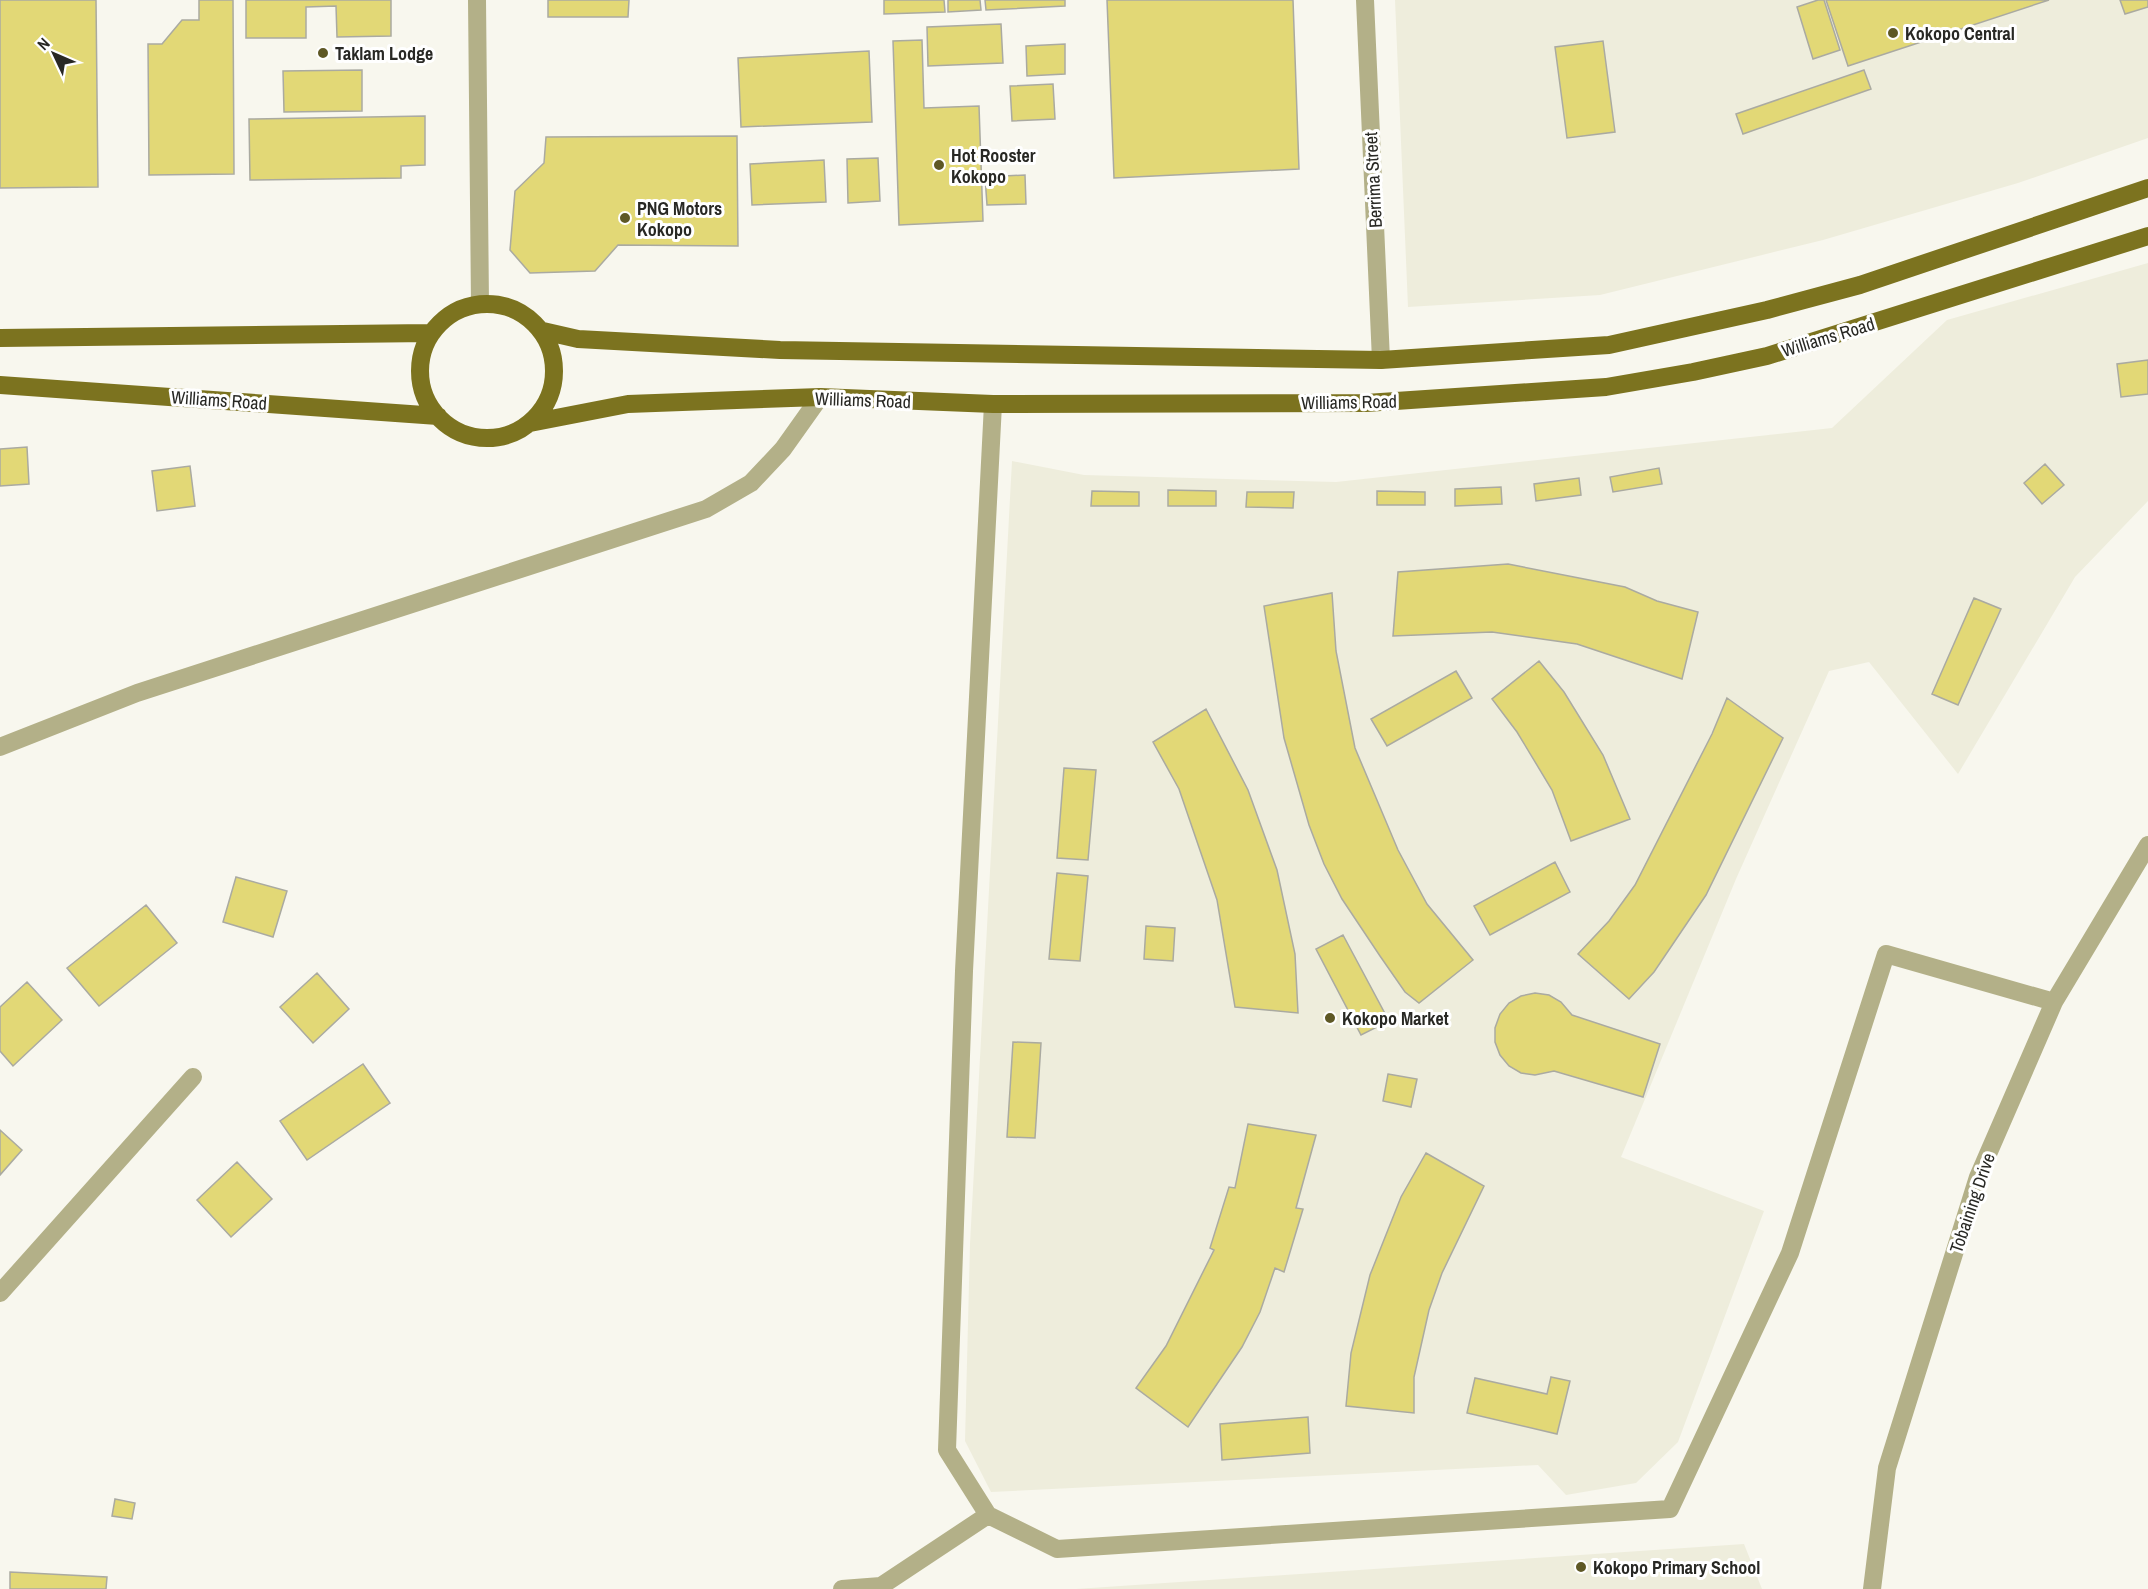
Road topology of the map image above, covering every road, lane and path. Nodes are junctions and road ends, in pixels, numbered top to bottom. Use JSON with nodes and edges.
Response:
{"nodes":[{"id":1,"x":477,"y":0,"type":"edge"},
{"id":2,"x":1365,"y":0,"type":"edge"},
{"id":3,"x":2148,"y":188,"type":"edge"},
{"id":4,"x":2148,"y":237,"type":"edge"},
{"id":5,"x":480,"y":304,"type":"junction"},
{"id":6,"x":543,"y":331,"type":"junction"},
{"id":7,"x":430,"y":333,"type":"junction"},
{"id":8,"x":0,"y":338,"type":"edge"},
{"id":9,"x":1381,"y":360,"type":"junction"},
{"id":10,"x":0,"y":385,"type":"edge"},
{"id":11,"x":820,"y":397,"type":"junction"},
{"id":12,"x":993,"y":404,"type":"junction"},
{"id":13,"x":438,"y":416,"type":"junction"},
{"id":14,"x":530,"y":423,"type":"junction"},
{"id":15,"x":0,"y":747,"type":"edge"},
{"id":16,"x":2148,"y":845,"type":"edge"},
{"id":17,"x":2054,"y":1002,"type":"junction"},
{"id":18,"x":193,"y":1077,"type":"dead end"},
{"id":19,"x":0,"y":1293,"type":"edge"},
{"id":20,"x":988,"y":1515,"type":"junction"},
{"id":21,"x":842,"y":1589,"type":"edge"},
{"id":22,"x":1872,"y":1589,"type":"edge"}],
"edges":[{"from":1,"to":5,"type":"street"},
{"from":2,"to":9,"type":"street","name":"Berrima Street"},
{"from":3,"to":9,"type":"main road"},
{"from":4,"to":12,"type":"main road","name":"Williams Road"},
{"from":5,"to":6,"type":"main road"},
{"from":5,"to":7,"type":"main road"},
{"from":6,"to":9,"type":"main road"},
{"from":6,"to":14,"type":"main road","name":"Williams Road"},
{"from":7,"to":8,"type":"main road"},
{"from":7,"to":13,"type":"main road","name":"Williams Road"},
{"from":10,"to":13,"type":"main road","name":"Williams Road"},
{"from":11,"to":12,"type":"main road","name":"Williams Road"},
{"from":11,"to":14,"type":"main road","name":"Williams Road"},
{"from":11,"to":15,"type":"street"},
{"from":12,"to":20,"type":"street"},
{"from":13,"to":14,"type":"main road","name":"Williams Road"},
{"from":16,"to":17,"type":"street","name":"Tobaining Drive"},
{"from":17,"to":20,"type":"street"},
{"from":17,"to":22,"type":"street","name":"Tobaining Drive"},
{"from":18,"to":19,"type":"street"},
{"from":20,"to":21,"type":"street"}]}
